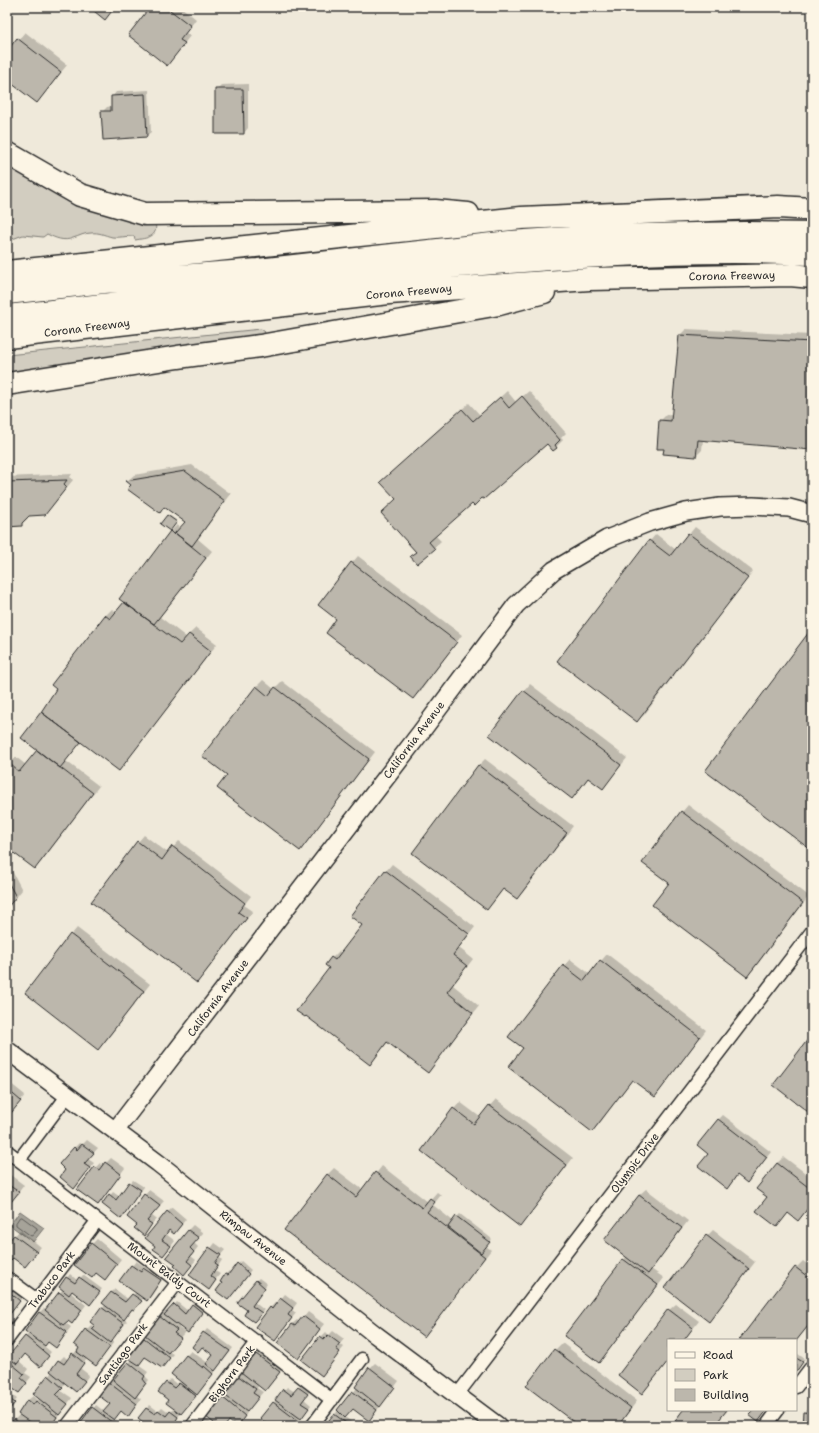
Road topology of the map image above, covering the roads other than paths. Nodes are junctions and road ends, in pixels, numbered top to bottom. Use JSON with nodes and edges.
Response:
{"nodes":[{"id":1,"x":7,"y":153,"type":"edge"},
{"id":2,"x":812,"y":209,"type":"edge"},
{"id":3,"x":520,"y":218,"type":"junction"},
{"id":4,"x":812,"y":234,"type":"edge"},
{"id":5,"x":812,"y":254,"type":"edge"},
{"id":6,"x":7,"y":272,"type":"edge"},
{"id":7,"x":812,"y":277,"type":"edge"},
{"id":8,"x":589,"y":279,"type":"junction"},
{"id":9,"x":7,"y":293,"type":"edge"},
{"id":10,"x":7,"y":316,"type":"edge"},
{"id":11,"x":7,"y":337,"type":"edge"},
{"id":12,"x":7,"y":384,"type":"edge"},
{"id":13,"x":812,"y":514,"type":"edge"},
{"id":14,"x":812,"y":931,"type":"edge"},
{"id":15,"x":7,"y":1050,"type":"edge"},
{"id":16,"x":67,"y":1096,"type":"junction"},
{"id":17,"x":115,"y":1131,"type":"junction"},
{"id":18,"x":7,"y":1151,"type":"edge"},
{"id":19,"x":19,"y":1160,"type":"junction"},
{"id":20,"x":97,"y":1221,"type":"junction"},
{"id":21,"x":7,"y":1278,"type":"edge"},
{"id":22,"x":178,"y":1282,"type":"junction"},
{"id":23,"x":37,"y":1300,"type":"junction"},
{"id":24,"x":7,"y":1340,"type":"edge"},
{"id":25,"x":257,"y":1342,"type":"junction"},
{"id":26,"x":362,"y":1359,"type":"dead end"},
{"id":27,"x":812,"y":1366,"type":"edge"},
{"id":28,"x":797,"y":1385,"type":"edge"},
{"id":29,"x":457,"y":1395,"type":"junction"},
{"id":30,"x":332,"y":1400,"type":"junction"},
{"id":31,"x":777,"y":1411,"type":"edge"},
{"id":32,"x":67,"y":1426,"type":"edge"},
{"id":33,"x":192,"y":1426,"type":"edge"},
{"id":34,"x":312,"y":1426,"type":"edge"},
{"id":35,"x":498,"y":1426,"type":"edge"},
{"id":36,"x":766,"y":1426,"type":"edge"}],
"edges":[{"from":1,"to":3,"type":"highway"},
{"from":2,"to":3,"type":"highway"},
{"from":3,"to":6,"type":"highway"},
{"from":4,"to":9,"type":"highway"},
{"from":5,"to":10,"type":"highway"},
{"from":7,"to":8,"type":"highway","name":"Corona Freeway"},
{"from":8,"to":11,"type":"highway","name":"Corona Freeway"},
{"from":8,"to":12,"type":"highway"},
{"from":13,"to":17,"type":"main road","name":"California Avenue"},
{"from":14,"to":29,"type":"street","name":"Olympic Drive"},
{"from":15,"to":16,"type":"main road","name":"Rimpau Avenue"},
{"from":16,"to":17,"type":"main road","name":"Rimpau Avenue"},
{"from":16,"to":19,"type":"street"},
{"from":17,"to":29,"type":"main road","name":"Rimpau Avenue"},
{"from":18,"to":19,"type":"street","name":"Mount Baldy Court"},
{"from":19,"to":20,"type":"street","name":"Mount Baldy Court"},
{"from":20,"to":22,"type":"street","name":"Mount Baldy Court"},
{"from":20,"to":23,"type":"street","name":"Trabuco Park"},
{"from":21,"to":23,"type":"street"},
{"from":22,"to":25,"type":"street","name":"Mount Baldy Court"},
{"from":22,"to":32,"type":"street","name":"Santiago Park"},
{"from":23,"to":24,"type":"street","name":"Trabuco Park"},
{"from":25,"to":30,"type":"street","name":"Mount Baldy Court"},
{"from":25,"to":33,"type":"street","name":"Bighorn Park"},
{"from":26,"to":30,"type":"street"},
{"from":27,"to":28,"type":"street"},
{"from":29,"to":35,"type":"main road","name":"Rimpau Avenue"},
{"from":30,"to":34,"type":"street"},
{"from":31,"to":36,"type":"street"}]}
